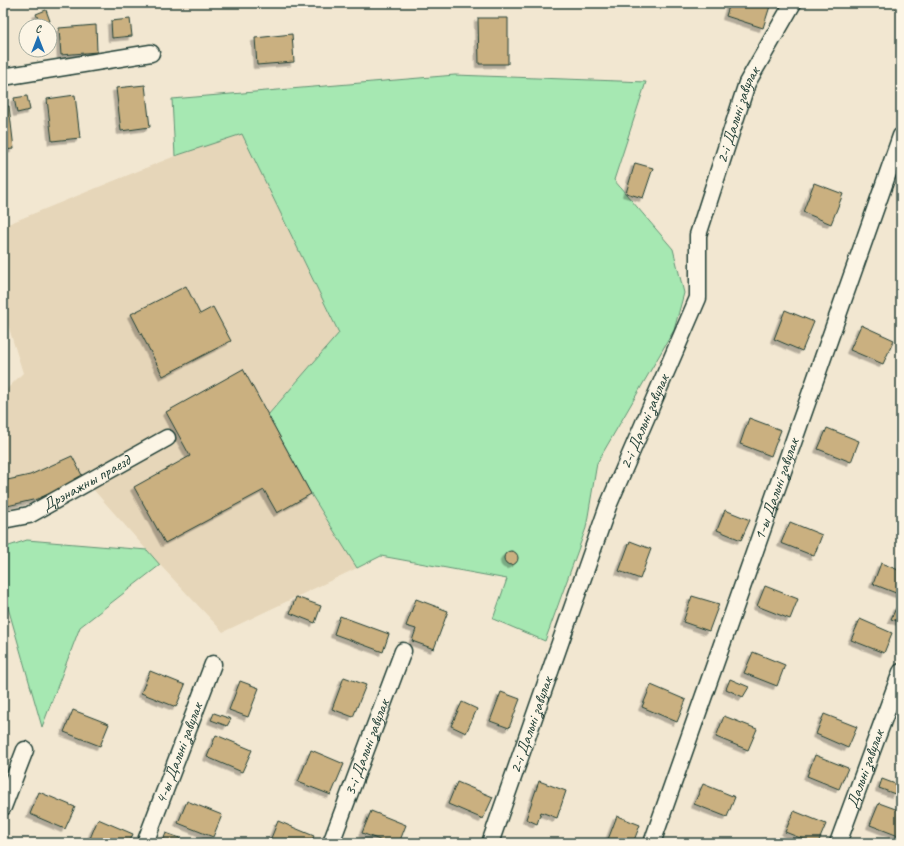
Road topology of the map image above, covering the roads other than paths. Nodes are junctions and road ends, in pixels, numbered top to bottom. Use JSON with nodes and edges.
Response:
{"nodes":[{"id":1,"x":793,"y":3,"type":"edge"},
{"id":2,"x":151,"y":53,"type":"dead end"},
{"id":3,"x":3,"y":77,"type":"edge"},
{"id":4,"x":901,"y":136,"type":"edge"},
{"id":5,"x":167,"y":438,"type":"dead end"},
{"id":6,"x":3,"y":520,"type":"edge"},
{"id":7,"x":403,"y":651,"type":"dead end"},
{"id":8,"x":213,"y":664,"type":"dead end"},
{"id":9,"x":901,"y":672,"type":"edge"},
{"id":10,"x":25,"y":750,"type":"dead end"},
{"id":11,"x":3,"y":807,"type":"edge"},
{"id":12,"x":145,"y":843,"type":"edge"},
{"id":13,"x":331,"y":843,"type":"edge"},
{"id":14,"x":490,"y":843,"type":"edge"},
{"id":15,"x":652,"y":843,"type":"edge"},
{"id":16,"x":838,"y":843,"type":"edge"}],
"edges":[{"from":1,"to":14,"type":"street","name":"2-і Дальні завулак"},
{"from":2,"to":3,"type":"street"},
{"from":4,"to":15,"type":"street","name":"1-ы Дальні завулак"},
{"from":5,"to":6,"type":"street","name":"Дрэнажны праезд"},
{"from":7,"to":13,"type":"street","name":"3-і Дальні завулак"},
{"from":8,"to":12,"type":"street","name":"4-ы Дальні завулак"},
{"from":9,"to":16,"type":"street","name":"Дальні завулак"},
{"from":10,"to":11,"type":"street"}]}
